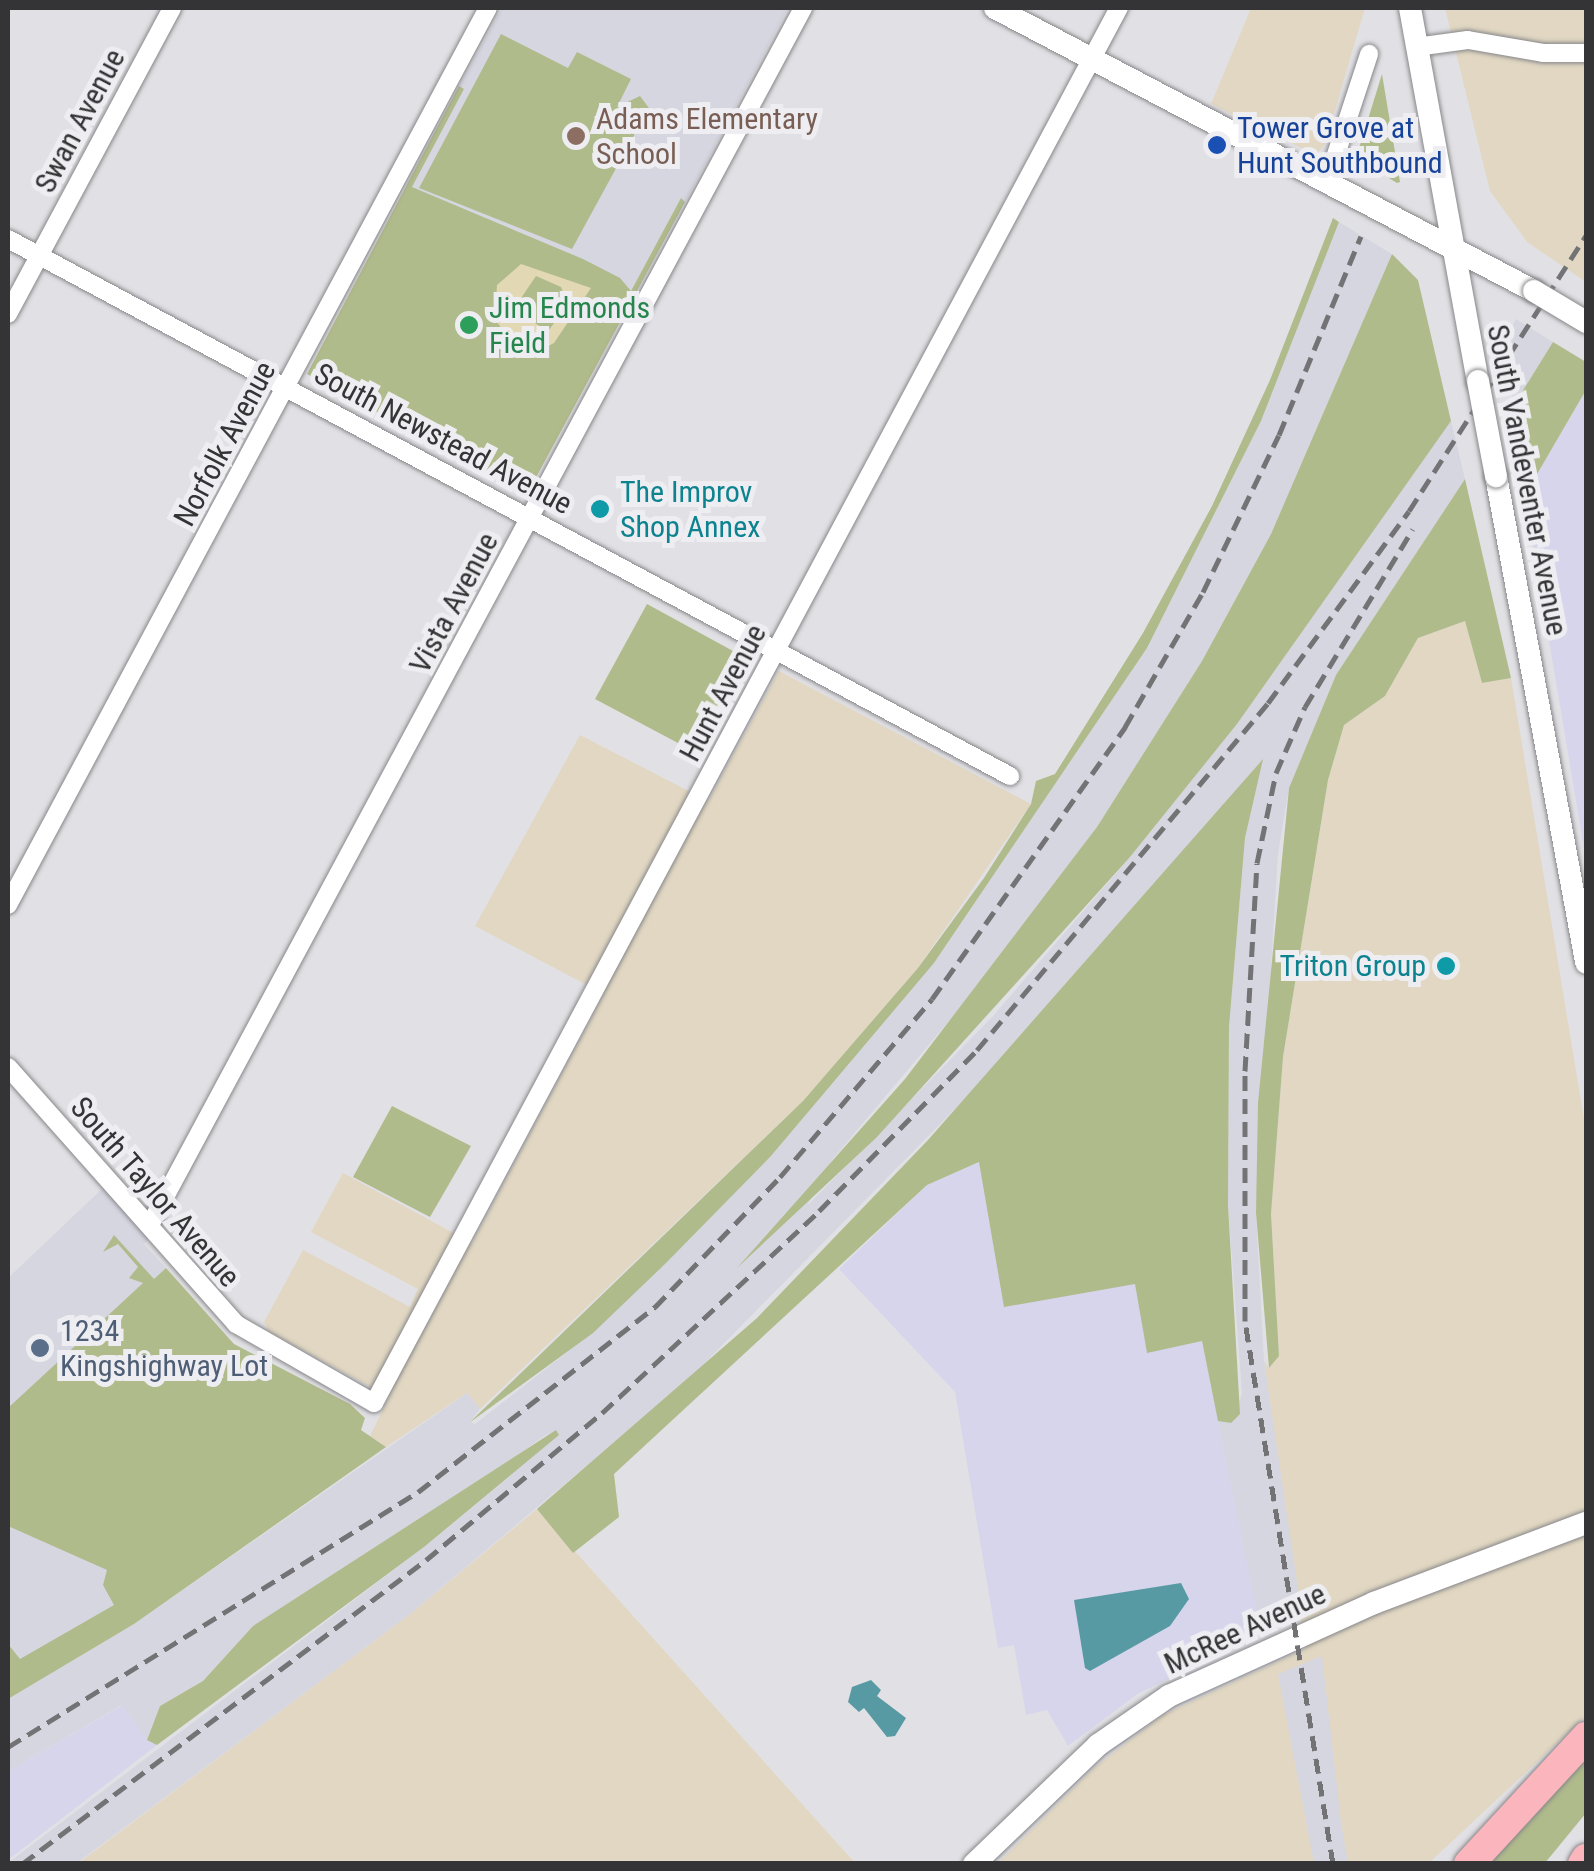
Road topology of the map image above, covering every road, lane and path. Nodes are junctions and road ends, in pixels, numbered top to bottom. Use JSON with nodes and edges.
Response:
{"nodes":[{"id":1,"x":172,"y":8,"type":"edge"},
{"id":2,"x":488,"y":8,"type":"edge"},
{"id":3,"x":803,"y":8,"type":"edge"},
{"id":4,"x":995,"y":8,"type":"edge"},
{"id":5,"x":1119,"y":8,"type":"edge"},
{"id":6,"x":1410,"y":8,"type":"edge"},
{"id":7,"x":1416,"y":47,"type":"junction"},
{"id":8,"x":1586,"y":53,"type":"edge"},
{"id":9,"x":1369,"y":54,"type":"dead end"},
{"id":10,"x":1091,"y":59,"type":"junction"},
{"id":11,"x":1328,"y":182,"type":"junction"},
{"id":12,"x":8,"y":239,"type":"edge"},
{"id":13,"x":1455,"y":250,"type":"junction"},
{"id":14,"x":39,"y":256,"type":"junction"},
{"id":15,"x":8,"y":314,"type":"edge"},
{"id":16,"x":1586,"y":322,"type":"edge"},
{"id":17,"x":287,"y":387,"type":"junction"},
{"id":18,"x":532,"y":517,"type":"junction"},
{"id":19,"x":777,"y":650,"type":"junction"},
{"id":20,"x":1010,"y":776,"type":"dead end"},
{"id":21,"x":8,"y":905,"type":"edge"},
{"id":22,"x":1586,"y":963,"type":"edge"},
{"id":23,"x":8,"y":1066,"type":"edge"},
{"id":24,"x":151,"y":1223,"type":"junction"},
{"id":25,"x":374,"y":1403,"type":"joint"},
{"id":26,"x":1586,"y":1523,"type":"edge"},
{"id":27,"x":1586,"y":1737,"type":"edge"},
{"id":28,"x":974,"y":1864,"type":"edge"},
{"id":29,"x":1469,"y":1864,"type":"edge"}],
"edges":[{"from":1,"to":14,"type":"street","name":"Swan Avenue"},
{"from":2,"to":17,"type":"street","name":"Norfolk Avenue"},
{"from":3,"to":18,"type":"street","name":"Vista Avenue"},
{"from":4,"to":10,"type":"main road"},
{"from":5,"to":10,"type":"street","name":"Hunt Avenue"},
{"from":6,"to":7,"type":"main road","name":"South Vandeventer Avenue"},
{"from":7,"to":8,"type":"street"},
{"from":7,"to":13,"type":"main road","name":"South Vandeventer Avenue"},
{"from":9,"to":11,"type":"street"},
{"from":10,"to":11,"type":"main road"},
{"from":10,"to":19,"type":"street","name":"Hunt Avenue"},
{"from":11,"to":13,"type":"main road"},
{"from":12,"to":14,"type":"street","name":"South Newstead Avenue"},
{"from":13,"to":16,"type":"main road","bridge":true},
{"from":13,"to":22,"type":"main road","name":"South Vandeventer Avenue","bridge":true},
{"from":14,"to":15,"type":"street","name":"Swan Avenue"},
{"from":14,"to":17,"type":"street","name":"South Newstead Avenue"},
{"from":17,"to":18,"type":"street","name":"South Newstead Avenue"},
{"from":17,"to":21,"type":"street","name":"Norfolk Avenue"},
{"from":18,"to":19,"type":"street","name":"South Newstead Avenue"},
{"from":18,"to":24,"type":"street","name":"Vista Avenue"},
{"from":19,"to":20,"type":"street","name":"South Newstead Avenue"},
{"from":19,"to":25,"type":"street","name":"Hunt Avenue"},
{"from":23,"to":24,"type":"street","name":"South Taylor Avenue"},
{"from":24,"to":25,"type":"street","name":"South Taylor Avenue"},
{"from":26,"to":28,"type":"main road","name":"McRee Avenue"},
{"from":27,"to":29,"type":"highway"}]}
